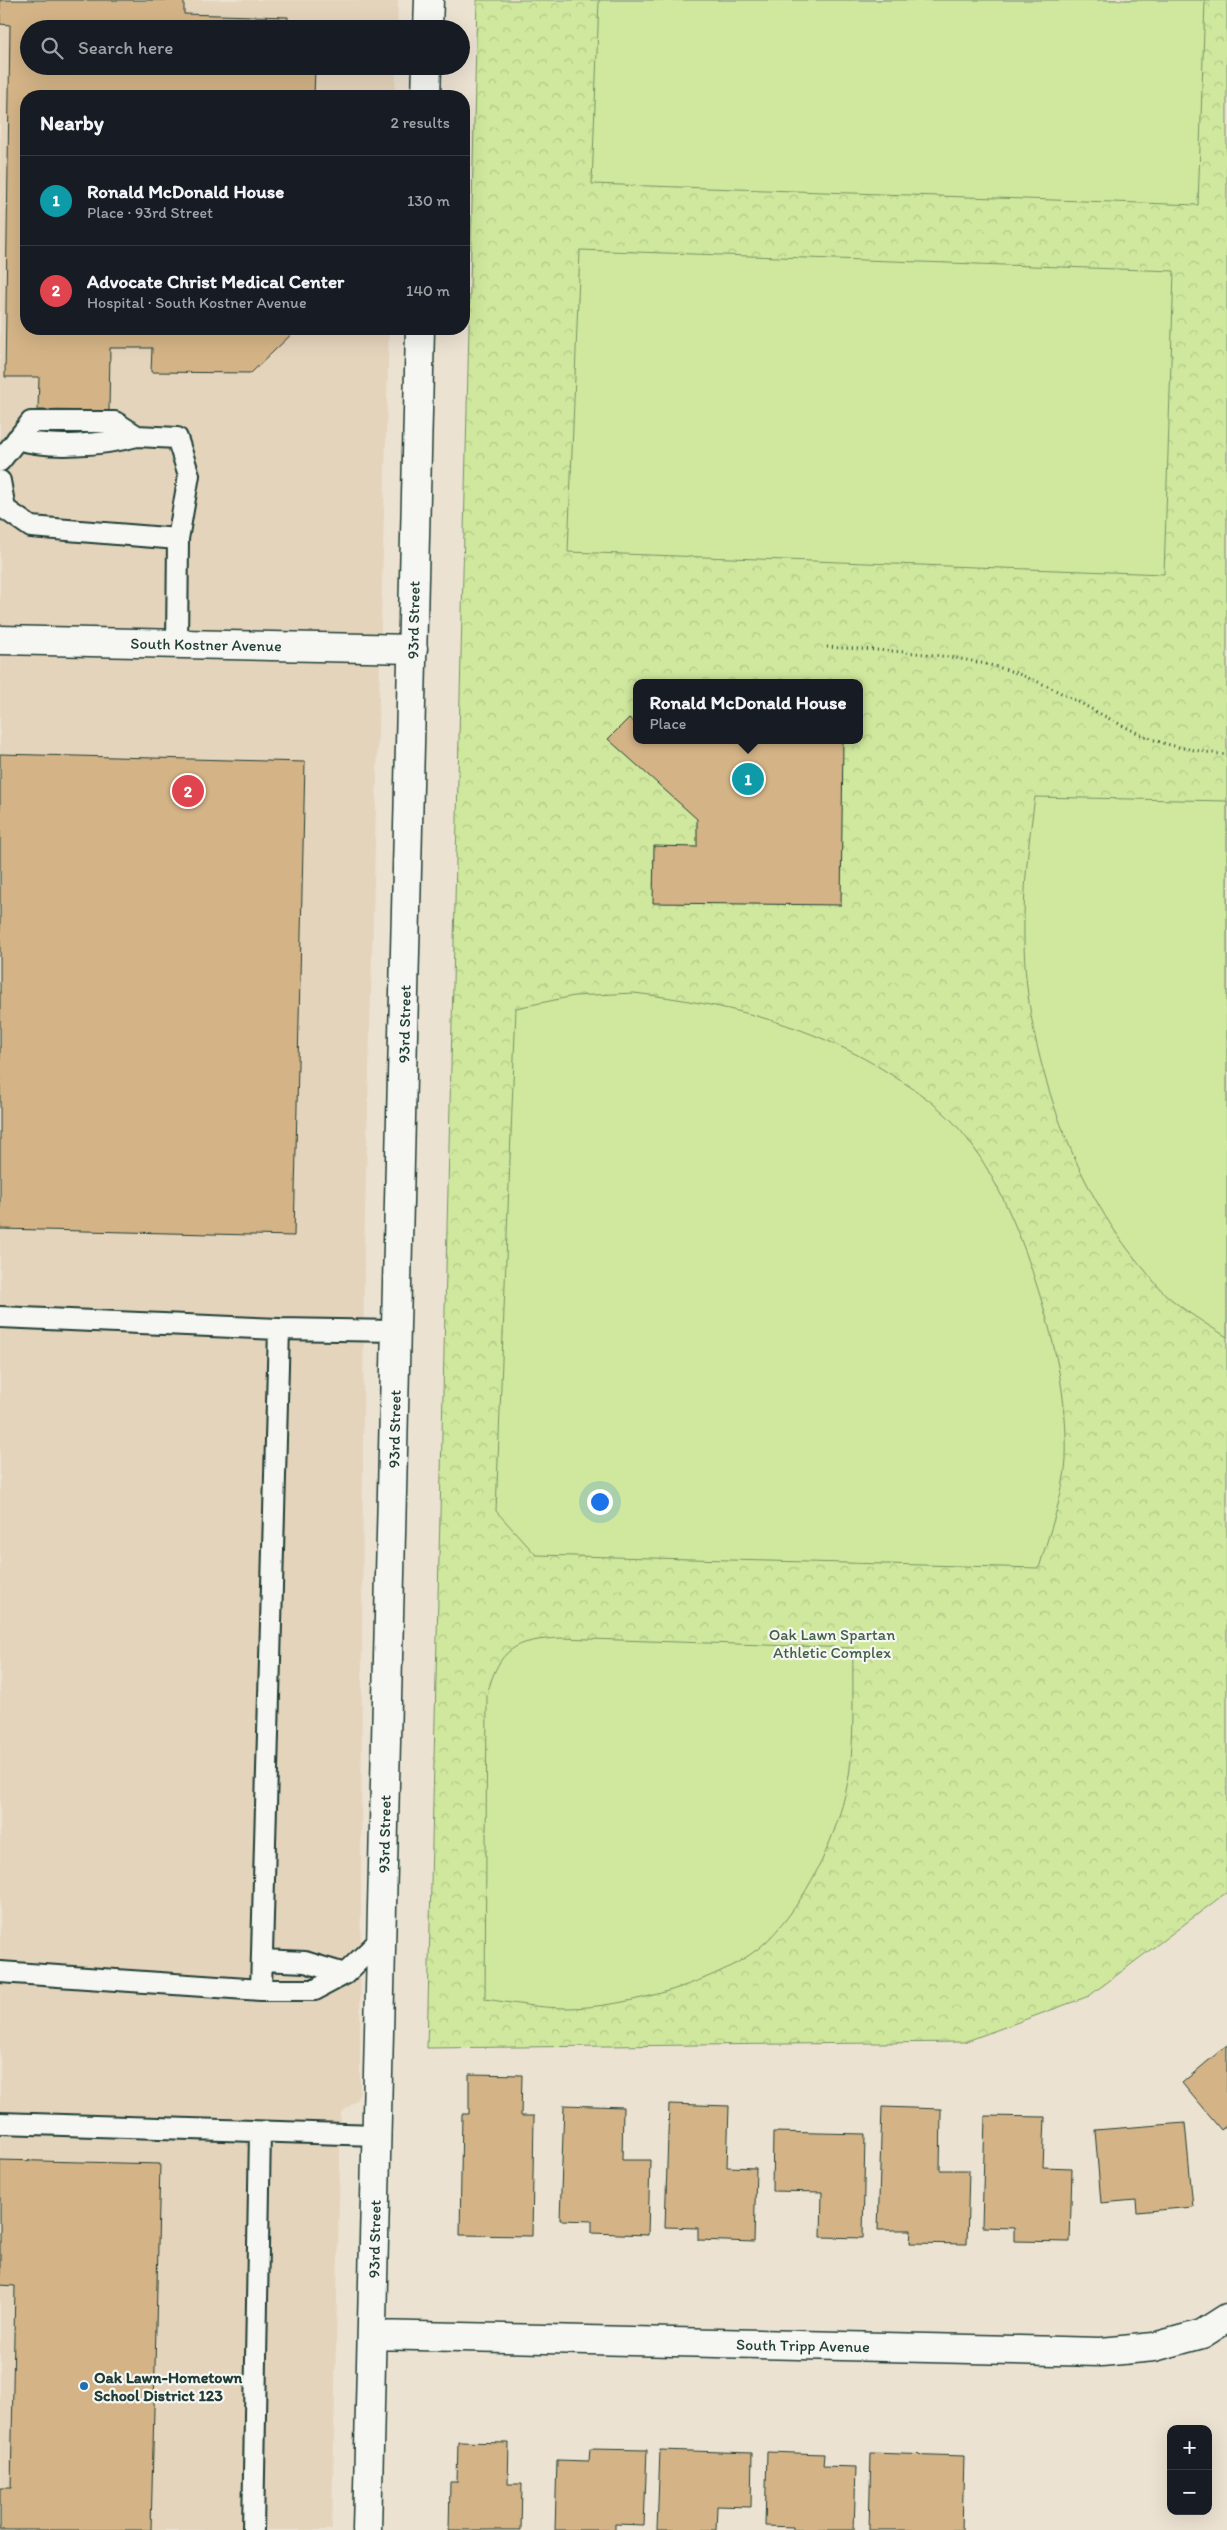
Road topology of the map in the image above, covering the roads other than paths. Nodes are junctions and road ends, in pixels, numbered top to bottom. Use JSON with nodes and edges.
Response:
{"nodes":[{"id":1,"x":429,"y":0,"type":"edge"},
{"id":2,"x":428,"y":20,"type":"edge"},
{"id":3,"x":427,"y":75,"type":"edge"},
{"id":4,"x":426,"y":90,"type":"edge"},
{"id":5,"x":420,"y":335,"type":"edge"},
{"id":6,"x":0,"y":461,"type":"edge"},
{"id":7,"x":0,"y":481,"type":"edge"},
{"id":8,"x":178,"y":539,"type":"junction"},
{"id":9,"x":0,"y":640,"type":"edge"},
{"id":10,"x":177,"y":644,"type":"junction"},
{"id":11,"x":413,"y":649,"type":"junction"},
{"id":12,"x":0,"y":1317,"type":"edge"},
{"id":13,"x":279,"y":1330,"type":"junction"},
{"id":14,"x":396,"y":1331,"type":"junction"},
{"id":15,"x":381,"y":1939,"type":"junction"},
{"id":16,"x":262,"y":1960,"type":"junction"},
{"id":17,"x":0,"y":1972,"type":"edge"},
{"id":18,"x":345,"y":1974,"type":"junction"},
{"id":19,"x":261,"y":1990,"type":"junction"},
{"id":20,"x":0,"y":2123,"type":"edge"},
{"id":21,"x":260,"y":2132,"type":"junction"},
{"id":22,"x":377,"y":2135,"type":"junction"},
{"id":23,"x":1227,"y":2318,"type":"edge"},
{"id":24,"x":372,"y":2335,"type":"junction"},
{"id":25,"x":253,"y":2530,"type":"edge"},
{"id":26,"x":367,"y":2530,"type":"edge"}],
"edges":[{"from":1,"to":2,"type":"street"},
{"from":3,"to":4,"type":"street"},
{"from":5,"to":11,"type":"street","name":"93rd Street"},
{"from":6,"to":8,"type":"lane"},
{"from":7,"to":8,"type":"lane"},
{"from":8,"to":10,"type":"lane"},
{"from":9,"to":10,"type":"street","name":"South Kostner Avenue"},
{"from":10,"to":11,"type":"street","name":"South Kostner Avenue"},
{"from":11,"to":14,"type":"street","name":"93rd Street"},
{"from":12,"to":13,"type":"lane"},
{"from":13,"to":14,"type":"lane"},
{"from":13,"to":16,"type":"lane"},
{"from":14,"to":15,"type":"street","name":"93rd Street"},
{"from":15,"to":18,"type":"lane"},
{"from":15,"to":22,"type":"street","name":"93rd Street"},
{"from":16,"to":18,"type":"lane"},
{"from":16,"to":19,"type":"lane"},
{"from":17,"to":19,"type":"lane"},
{"from":18,"to":19,"type":"lane"},
{"from":20,"to":21,"type":"lane"},
{"from":21,"to":22,"type":"lane"},
{"from":21,"to":25,"type":"lane"},
{"from":22,"to":24,"type":"street","name":"93rd Street"},
{"from":23,"to":24,"type":"street","name":"South Tripp Avenue"},
{"from":24,"to":26,"type":"street","name":"93rd Street"}]}
